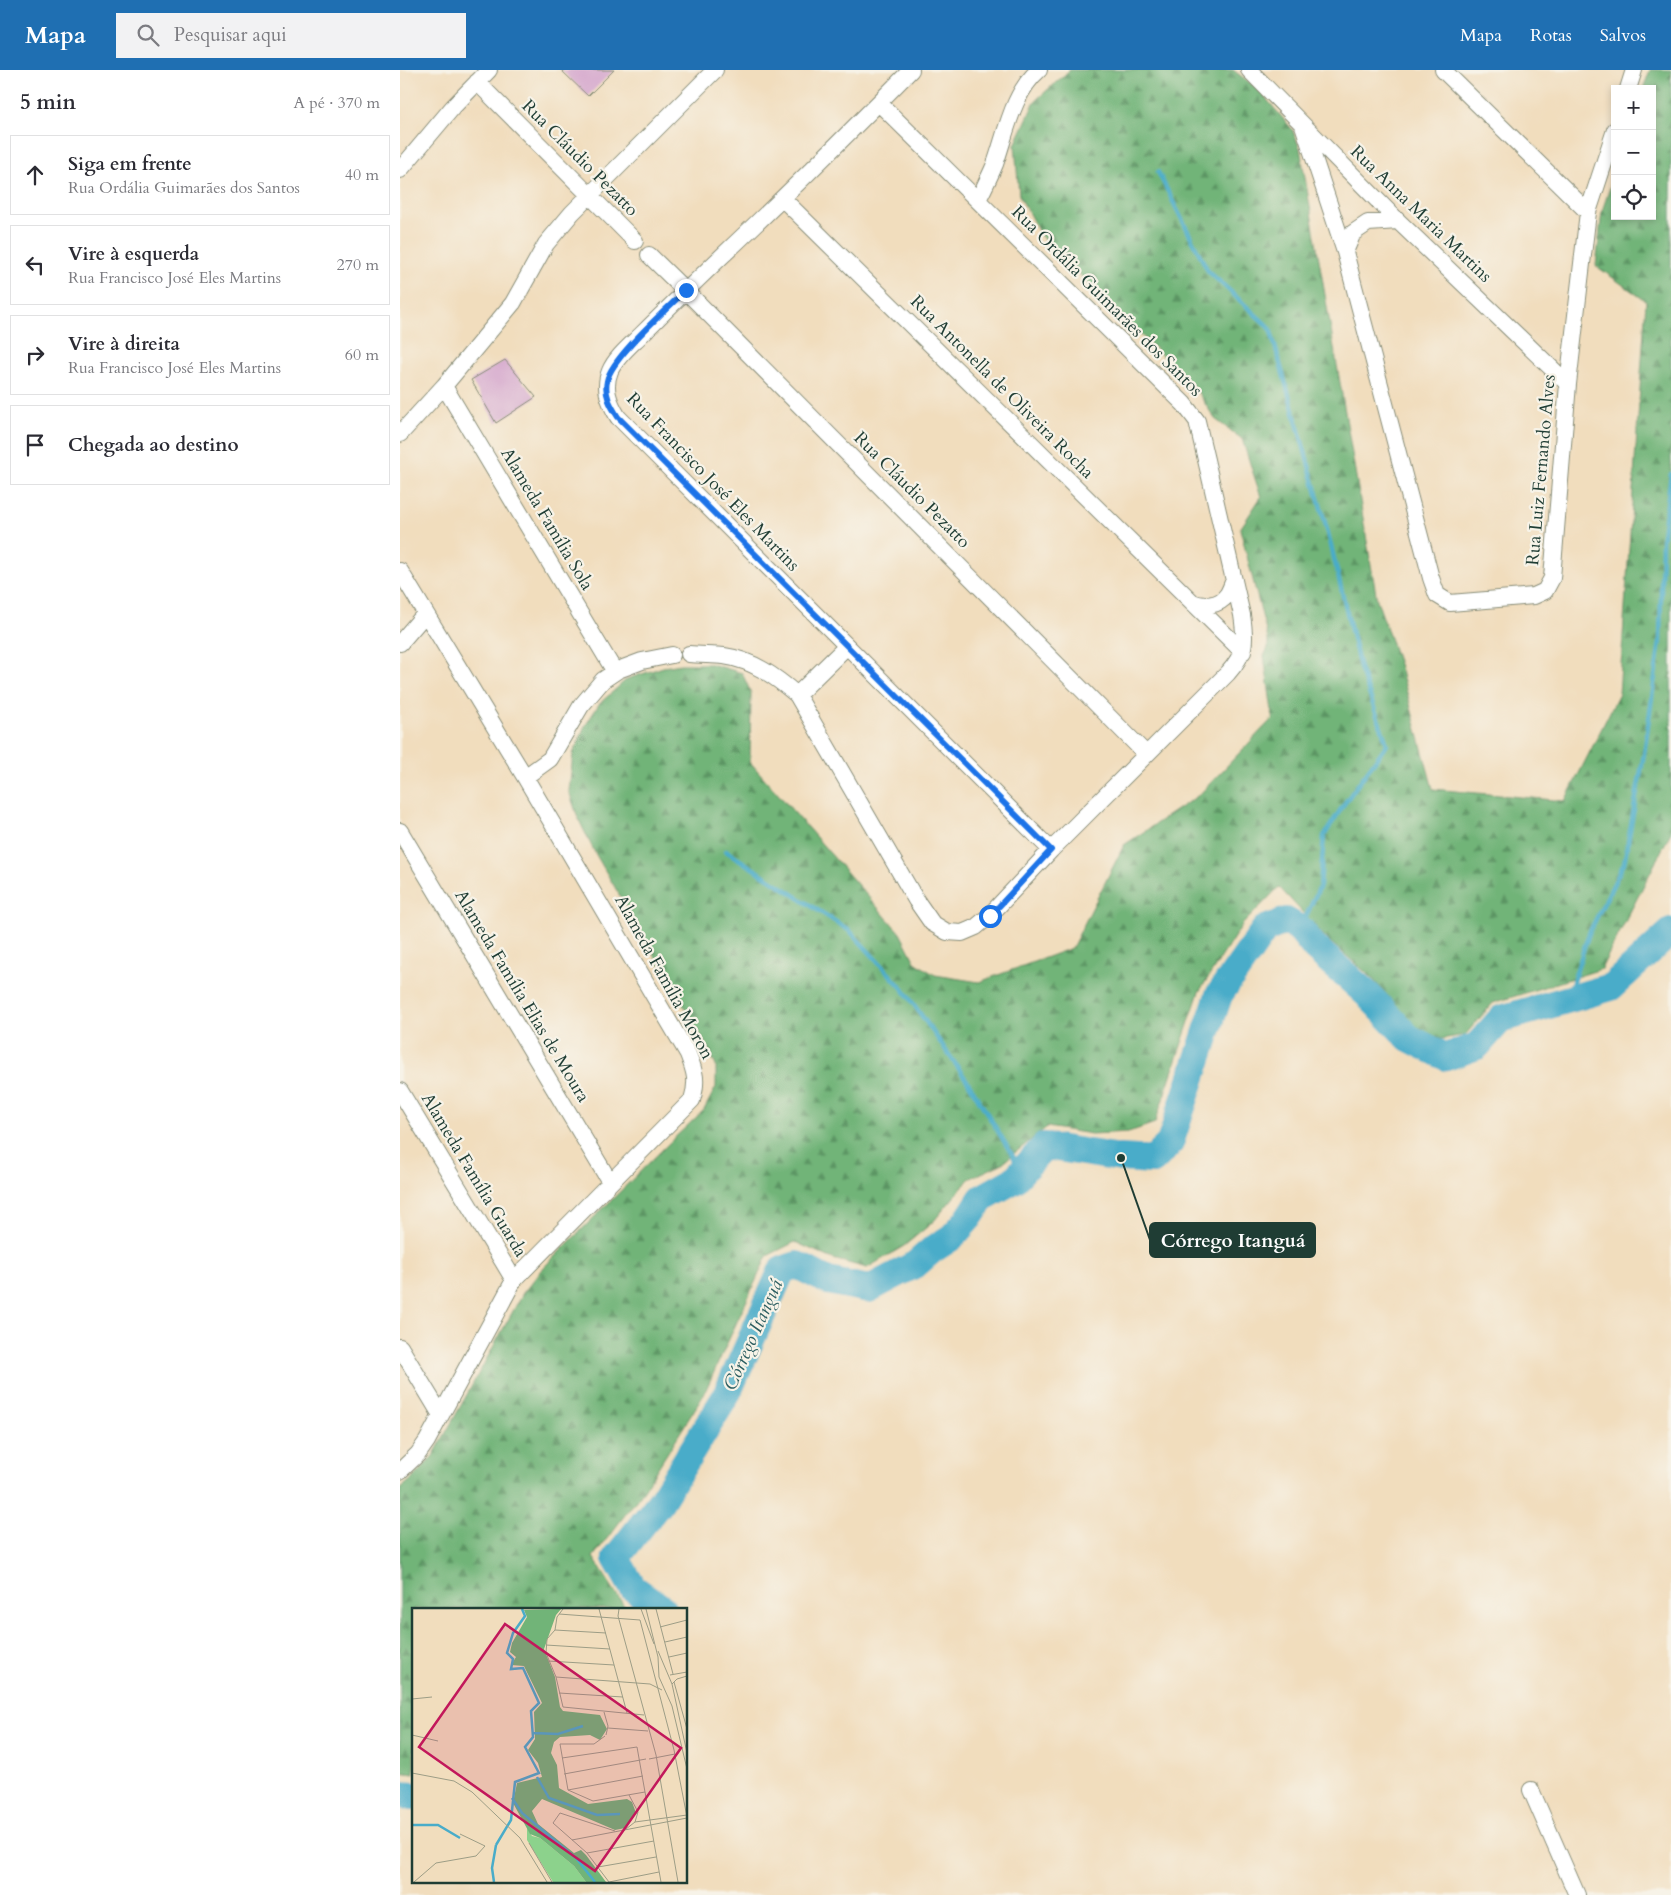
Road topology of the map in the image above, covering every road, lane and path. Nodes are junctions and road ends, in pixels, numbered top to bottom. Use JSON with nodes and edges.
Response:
{"nodes":[{"id":1,"x":489,"y":70,"type":"edge"},
{"id":2,"x":715,"y":70,"type":"edge"},
{"id":3,"x":911,"y":70,"type":"edge"},
{"id":4,"x":1040,"y":70,"type":"edge"},
{"id":5,"x":1249,"y":70,"type":"edge"},
{"id":6,"x":1443,"y":70,"type":"edge"},
{"id":7,"x":1634,"y":70,"type":"edge"},
{"id":8,"x":477,"y":82,"type":"junction"},
{"id":9,"x":1629,"y":85,"type":"edge"},
{"id":10,"x":879,"y":103,"type":"junction"},
{"id":11,"x":1303,"y":125,"type":"junction"},
{"id":12,"x":1611,"y":142,"type":"edge"},
{"id":13,"x":400,"y":170,"type":"edge"},
{"id":14,"x":589,"y":195,"type":"junction"},
{"id":15,"x":783,"y":199,"type":"junction"},
{"id":16,"x":978,"y":200,"type":"junction"},
{"id":17,"x":1588,"y":212,"type":"junction"},
{"id":18,"x":1398,"y":222,"type":"junction"},
{"id":19,"x":635,"y":241,"type":"dead end"},
{"id":20,"x":1345,"y":252,"type":"junction"},
{"id":21,"x":649,"y":256,"type":"dead end"},
{"id":22,"x":686,"y":290,"type":"junction"},
{"id":23,"x":1568,"y":384,"type":"junction"},
{"id":24,"x":444,"y":386,"type":"junction"},
{"id":25,"x":400,"y":434,"type":"edge"},
{"id":26,"x":400,"y":571,"type":"edge"},
{"id":27,"x":1234,"y":580,"type":"junction"},
{"id":28,"x":1192,"y":602,"type":"junction"},
{"id":29,"x":425,"y":614,"type":"junction"},
{"id":30,"x":400,"y":642,"type":"edge"},
{"id":31,"x":846,"y":647,"type":"junction"},
{"id":32,"x":1243,"y":652,"type":"junction"},
{"id":33,"x":615,"y":672,"type":"junction"},
{"id":34,"x":797,"y":695,"type":"junction"},
{"id":35,"x":1146,"y":754,"type":"junction"},
{"id":36,"x":525,"y":778,"type":"junction"},
{"id":37,"x":400,"y":831,"type":"edge"},
{"id":38,"x":1051,"y":850,"type":"junction"},
{"id":39,"x":400,"y":1091,"type":"edge"},
{"id":40,"x":610,"y":1182,"type":"junction"},
{"id":41,"x":514,"y":1280,"type":"junction"},
{"id":42,"x":400,"y":1347,"type":"edge"},
{"id":43,"x":441,"y":1415,"type":"junction"},
{"id":44,"x":400,"y":1471,"type":"edge"},
{"id":45,"x":1531,"y":1790,"type":"dead end"},
{"id":46,"x":1577,"y":1895,"type":"edge"}],
"edges":[{"from":1,"to":8,"type":"street"},
{"from":2,"to":14,"type":"street"},
{"from":3,"to":10,"type":"street","name":"Rua Francisco José Eles Martins"},
{"from":4,"to":16,"type":"street"},
{"from":5,"to":11,"type":"street","name":"Rua Anna Maria Martins"},
{"from":6,"to":17,"type":"street"},
{"from":7,"to":9,"type":"street"},
{"from":8,"to":13,"type":"street"},
{"from":8,"to":14,"type":"street","name":"Rua Cláudio Pezatto"},
{"from":10,"to":15,"type":"street","name":"Rua Francisco José Eles Martins"},
{"from":10,"to":16,"type":"street","name":"Rua Ordália Guimarães dos Santos"},
{"from":11,"to":18,"type":"street","name":"Rua Anna Maria Martins"},
{"from":11,"to":20,"type":"street","name":"Rua Luiz Fernando Alves"},
{"from":12,"to":17,"type":"street","name":"Rua Luiz Fernando Alves"},
{"from":14,"to":19,"type":"street","name":"Rua Cláudio Pezatto"},
{"from":14,"to":24,"type":"street"},
{"from":15,"to":22,"type":"street","name":"Rua Francisco José Eles Martins"},
{"from":15,"to":28,"type":"street","name":"Rua Antonella de Oliveira Rocha"},
{"from":16,"to":27,"type":"street","name":"Rua Ordália Guimarães dos Santos"},
{"from":17,"to":23,"type":"street","name":"Rua Luiz Fernando Alves"},
{"from":18,"to":20,"type":"street"},
{"from":18,"to":23,"type":"street","name":"Rua Anna Maria Martins"},
{"from":20,"to":23,"type":"street","name":"Rua Luiz Fernando Alves"},
{"from":21,"to":22,"type":"street","name":"Rua Cláudio Pezatto"},
{"from":22,"to":31,"type":"street","name":"Rua Francisco José Eles Martins"},
{"from":22,"to":35,"type":"street","name":"Rua Cláudio Pezatto"},
{"from":24,"to":25,"type":"street"},
{"from":24,"to":33,"type":"street","name":"Alameda Família Sola"},
{"from":26,"to":29,"type":"street","name":"Alameda Família Moron"},
{"from":27,"to":28,"type":"street"},
{"from":27,"to":32,"type":"street","name":"Rua Ordália Guimarães dos Santos"},
{"from":28,"to":32,"type":"street","name":"Rua Antonella de Oliveira Rocha"},
{"from":29,"to":30,"type":"street"},
{"from":29,"to":36,"type":"street","name":"Alameda Família Moron"},
{"from":31,"to":34,"type":"street"},
{"from":31,"to":38,"type":"street","name":"Rua Francisco José Eles Martins"},
{"from":32,"to":35,"type":"street"},
{"from":33,"to":34,"type":"street"},
{"from":33,"to":36,"type":"street"},
{"from":34,"to":38,"type":"street"},
{"from":35,"to":38,"type":"street"},
{"from":36,"to":40,"type":"street","name":"Alameda Família Moron"},
{"from":37,"to":40,"type":"street","name":"Alameda Família Elias de Moura"},
{"from":39,"to":41,"type":"street","name":"Alameda Família Guarda"},
{"from":40,"to":41,"type":"street","name":"Alameda Família Moron"},
{"from":41,"to":43,"type":"street","name":"Alameda Família Moron"},
{"from":42,"to":43,"type":"street"},
{"from":43,"to":44,"type":"street","name":"Alameda Família Moron"},
{"from":45,"to":46,"type":"street"}]}
